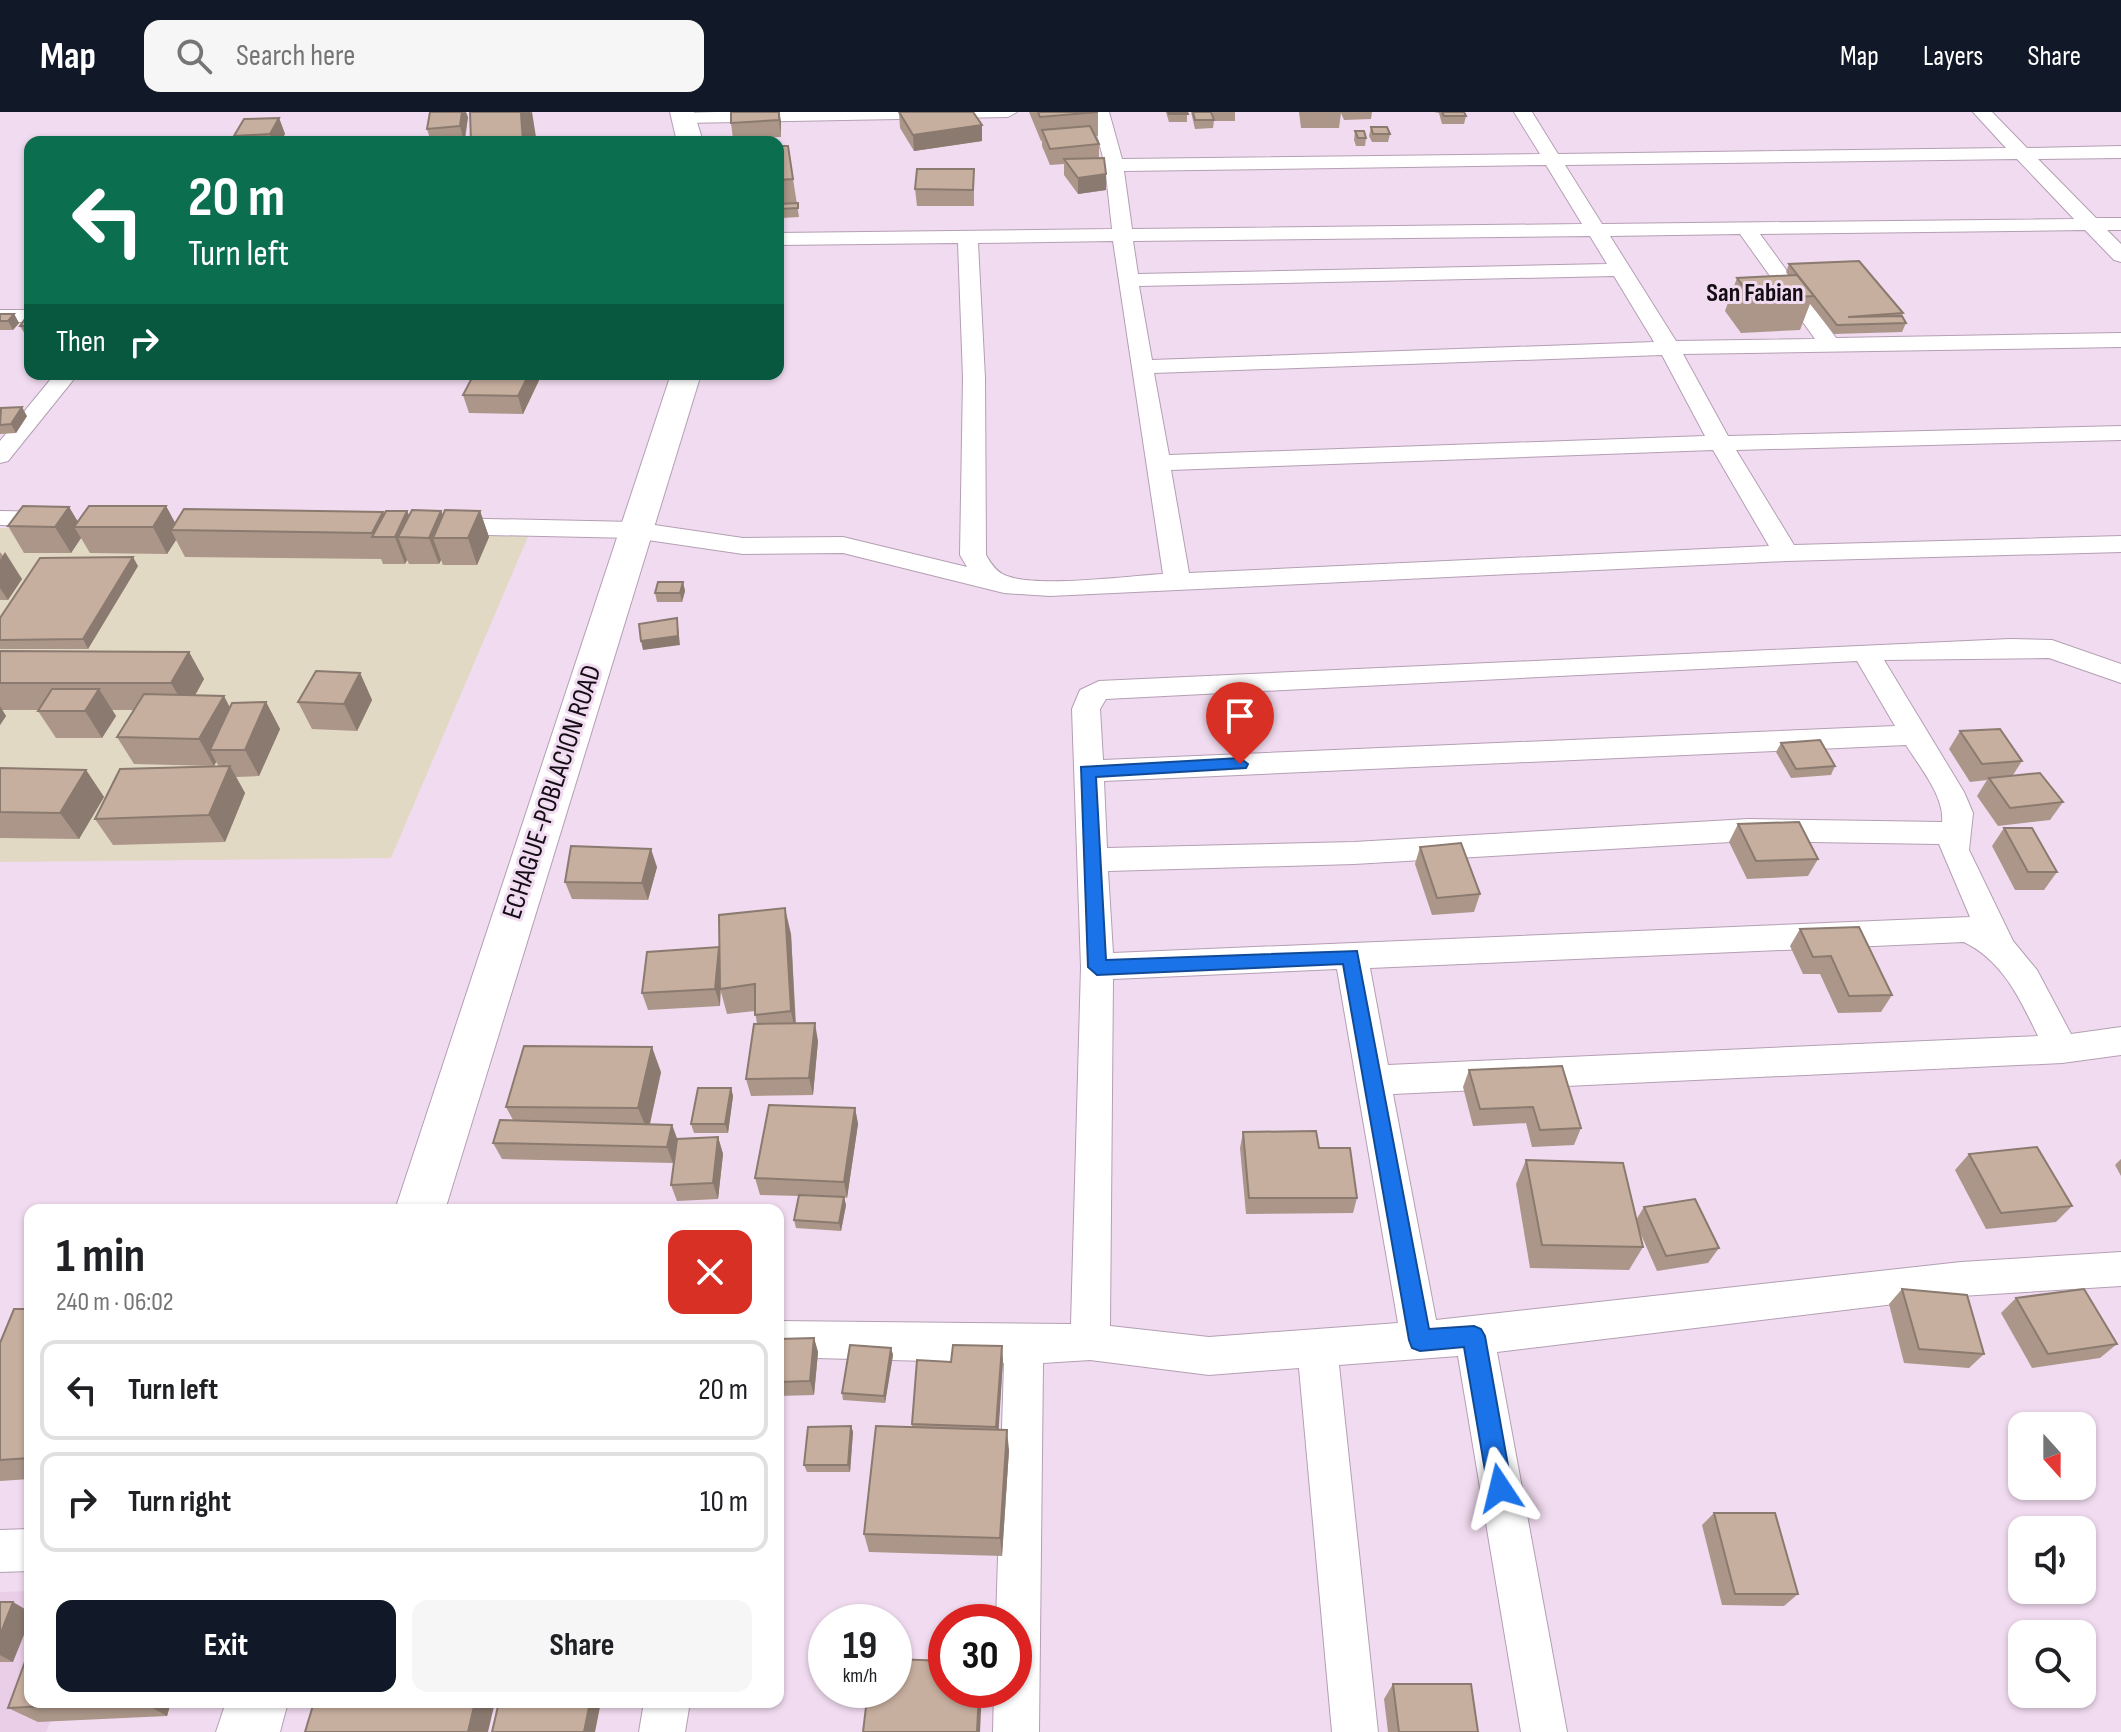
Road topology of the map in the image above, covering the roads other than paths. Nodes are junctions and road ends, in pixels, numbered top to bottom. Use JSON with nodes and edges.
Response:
{"nodes":[{"id":1,"x":1008,"y":112,"type":"edge"},
{"id":2,"x":1100,"y":112,"type":"edge"},
{"id":3,"x":1523,"y":112,"type":"edge"},
{"id":4,"x":1982,"y":112,"type":"edge"},
{"id":5,"x":685,"y":124,"type":"edge"},
{"id":6,"x":2121,"y":152,"type":"edge"},
{"id":7,"x":2021,"y":153,"type":"junction"},
{"id":8,"x":1552,"y":159,"type":"junction"},
{"id":9,"x":1114,"y":165,"type":"junction"},
{"id":10,"x":2088,"y":224,"type":"junction"},
{"id":11,"x":2121,"y":224,"type":"edge"},
{"id":12,"x":1746,"y":228,"type":"junction"},
{"id":13,"x":1593,"y":230,"type":"junction"},
{"id":14,"x":1125,"y":238,"type":"junction"},
{"id":15,"x":784,"y":239,"type":"edge"},
{"id":16,"x":968,"y":240,"type":"junction"},
{"id":17,"x":2121,"y":256,"type":"edge"},
{"id":18,"x":1618,"y":270,"type":"junction"},
{"id":19,"x":1128,"y":280,"type":"junction"},
{"id":20,"x":0,"y":316,"type":"edge"},
{"id":21,"x":24,"y":316,"type":"edge"},
{"id":22,"x":2121,"y":340,"type":"edge"},
{"id":23,"x":1830,"y":345,"type":"junction"},
{"id":24,"x":1669,"y":348,"type":"junction"},
{"id":25,"x":1142,"y":367,"type":"junction"},
{"id":26,"x":62,"y":380,"type":"edge"},
{"id":27,"x":684,"y":380,"type":"edge"},
{"id":28,"x":2121,"y":433,"type":"edge"},
{"id":29,"x":1720,"y":443,"type":"junction"},
{"id":30,"x":0,"y":456,"type":"edge"},
{"id":31,"x":1156,"y":463,"type":"junction"},
{"id":32,"x":0,"y":518,"type":"edge"},
{"id":33,"x":79,"y":519,"type":"edge"},
{"id":34,"x":412,"y":526,"type":"edge"},
{"id":35,"x":634,"y":530,"type":"junction"},
{"id":36,"x":2121,"y":544,"type":"edge"},
{"id":37,"x":1786,"y":553,"type":"junction"},
{"id":38,"x":986,"y":578,"type":"junction"},
{"id":39,"x":1177,"y":580,"type":"junction"},
{"id":40,"x":1865,"y":652,"type":"junction"},
{"id":41,"x":2121,"y":674,"type":"edge"},
{"id":42,"x":1914,"y":735,"type":"junction"},
{"id":43,"x":1087,"y":771,"type":"junction"},
{"id":44,"x":1955,"y":833,"type":"junction"},
{"id":45,"x":1094,"y":860,"type":"junction"},
{"id":46,"x":1999,"y":945,"type":"junction"},
{"id":47,"x":1351,"y":956,"type":"junction"},
{"id":48,"x":1097,"y":967,"type":"junction"},
{"id":49,"x":2121,"y":1041,"type":"edge"},
{"id":50,"x":2062,"y":1049,"type":"junction"},
{"id":51,"x":1373,"y":1080,"type":"junction"},
{"id":52,"x":422,"y":1204,"type":"edge"},
{"id":53,"x":2121,"y":1269,"type":"edge"},
{"id":54,"x":1474,"y":1336,"type":"junction"},
{"id":55,"x":784,"y":1339,"type":"edge"},
{"id":56,"x":1420,"y":1340,"type":"junction"},
{"id":57,"x":1090,"y":1342,"type":"junction"},
{"id":58,"x":1024,"y":1345,"type":"junction"},
{"id":59,"x":1317,"y":1348,"type":"junction"},
{"id":60,"x":24,"y":1550,"type":"edge"},
{"id":61,"x":0,"y":1551,"type":"edge"},
{"id":62,"x":255,"y":1708,"type":"edge"},
{"id":63,"x":666,"y":1708,"type":"edge"},
{"id":64,"x":248,"y":1732,"type":"edge"},
{"id":65,"x":662,"y":1732,"type":"edge"},
{"id":66,"x":1016,"y":1732,"type":"edge"},
{"id":67,"x":1355,"y":1732,"type":"edge"},
{"id":68,"x":1544,"y":1732,"type":"edge"}],
"edges":[{"from":1,"to":5,"type":"street"},
{"from":2,"to":9,"type":"street"},
{"from":3,"to":8,"type":"street"},
{"from":4,"to":7,"type":"street"},
{"from":6,"to":7,"type":"street"},
{"from":7,"to":8,"type":"street"},
{"from":7,"to":10,"type":"street"},
{"from":8,"to":9,"type":"street"},
{"from":8,"to":13,"type":"street"},
{"from":9,"to":14,"type":"street"},
{"from":10,"to":11,"type":"street"},
{"from":10,"to":12,"type":"street"},
{"from":10,"to":17,"type":"street"},
{"from":12,"to":13,"type":"street"},
{"from":12,"to":23,"type":"street"},
{"from":13,"to":14,"type":"street"},
{"from":13,"to":18,"type":"street"},
{"from":14,"to":16,"type":"street"},
{"from":14,"to":19,"type":"street"},
{"from":15,"to":16,"type":"street"},
{"from":16,"to":38,"type":"street"},
{"from":18,"to":19,"type":"street"},
{"from":18,"to":24,"type":"street"},
{"from":19,"to":25,"type":"street"},
{"from":20,"to":21,"type":"street"},
{"from":22,"to":23,"type":"street"},
{"from":23,"to":24,"type":"street"},
{"from":24,"to":25,"type":"street"},
{"from":24,"to":29,"type":"street"},
{"from":25,"to":31,"type":"street"},
{"from":26,"to":30,"type":"street"},
{"from":27,"to":35,"type":"main road","name":"ECHAGUE-POBLACION ROAD"},
{"from":28,"to":29,"type":"street"},
{"from":29,"to":31,"type":"street"},
{"from":29,"to":37,"type":"street"},
{"from":31,"to":39,"type":"street"},
{"from":32,"to":33,"type":"street"},
{"from":34,"to":35,"type":"street"},
{"from":35,"to":38,"type":"street"},
{"from":35,"to":52,"type":"main road","name":"ECHAGUE-POBLACION ROAD"},
{"from":36,"to":37,"type":"street"},
{"from":37,"to":39,"type":"street"},
{"from":38,"to":39,"type":"street"},
{"from":40,"to":41,"type":"street"},
{"from":40,"to":42,"type":"street"},
{"from":40,"to":43,"type":"street"},
{"from":42,"to":43,"type":"street"},
{"from":42,"to":44,"type":"street"},
{"from":43,"to":45,"type":"street"},
{"from":44,"to":45,"type":"street"},
{"from":44,"to":46,"type":"street"},
{"from":45,"to":48,"type":"street"},
{"from":46,"to":47,"type":"street"},
{"from":46,"to":50,"type":"street"},
{"from":47,"to":48,"type":"street"},
{"from":47,"to":51,"type":"street"},
{"from":48,"to":57,"type":"street"},
{"from":49,"to":50,"type":"street"},
{"from":50,"to":51,"type":"street"},
{"from":51,"to":56,"type":"street"},
{"from":53,"to":54,"type":"street"},
{"from":54,"to":56,"type":"street"},
{"from":54,"to":68,"type":"street"},
{"from":55,"to":58,"type":"street"},
{"from":56,"to":59,"type":"street"},
{"from":57,"to":58,"type":"street"},
{"from":57,"to":59,"type":"street"},
{"from":58,"to":66,"type":"street"},
{"from":59,"to":67,"type":"street"},
{"from":60,"to":61,"type":"street"},
{"from":62,"to":64,"type":"main road"},
{"from":63,"to":65,"type":"street"}]}
